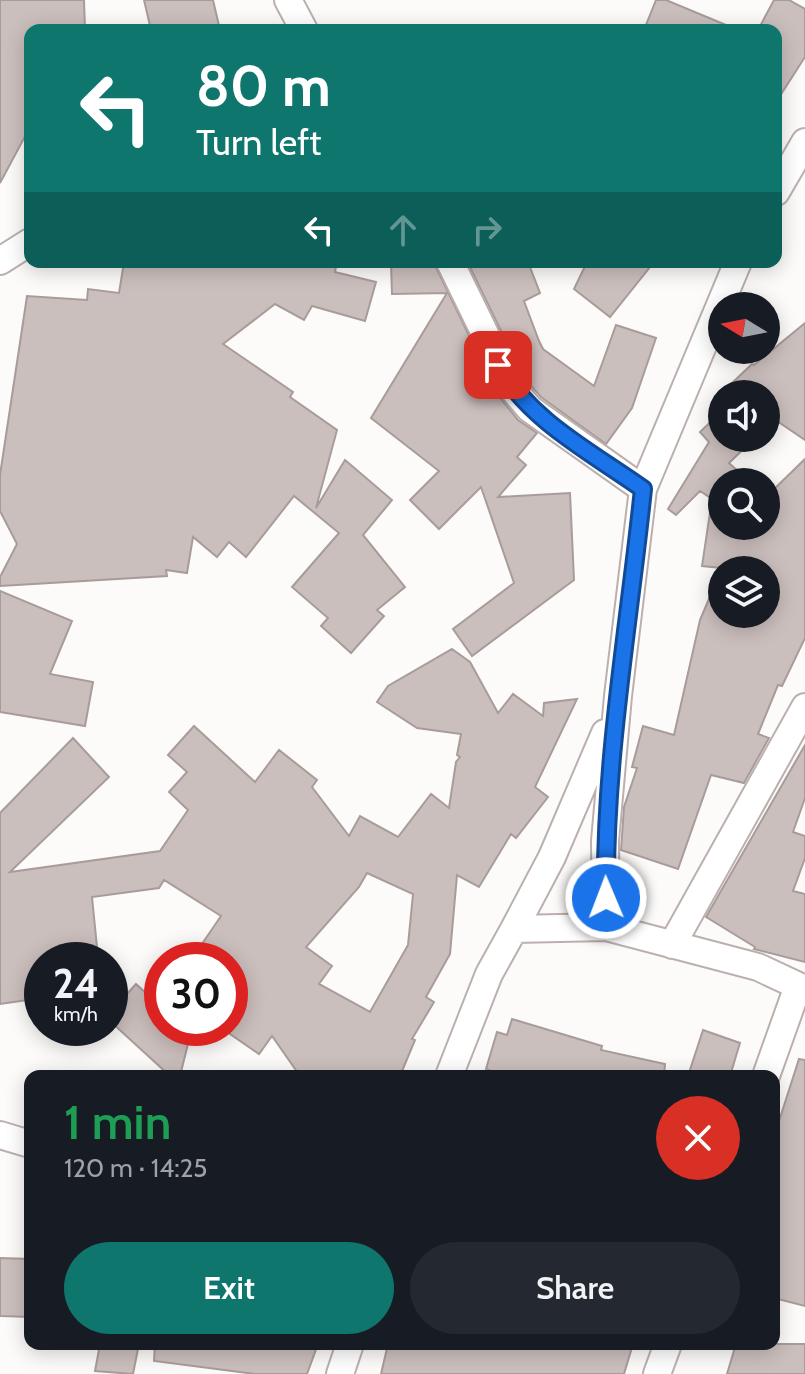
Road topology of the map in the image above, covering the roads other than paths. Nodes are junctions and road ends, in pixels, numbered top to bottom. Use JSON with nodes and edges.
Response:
{"nodes":[{"id":1,"x":288,"y":0,"type":"edge"},
{"id":2,"x":301,"y":24,"type":"edge"},
{"id":3,"x":805,"y":142,"type":"edge"},
{"id":4,"x":782,"y":182,"type":"edge"},
{"id":5,"x":24,"y":246,"type":"edge"},
{"id":6,"x":0,"y":261,"type":"edge"},
{"id":7,"x":453,"y":268,"type":"edge"},
{"id":8,"x":735,"y":268,"type":"edge"},
{"id":9,"x":643,"y":489,"type":"junction"},
{"id":10,"x":618,"y":696,"type":"junction"},
{"id":11,"x":805,"y":707,"type":"edge"},
{"id":12,"x":606,"y":927,"type":"junction"},
{"id":13,"x":514,"y":929,"type":"junction"},
{"id":14,"x":672,"y":945,"type":"junction"},
{"id":15,"x":802,"y":988,"type":"edge"},
{"id":16,"x":451,"y":1070,"type":"edge"},
{"id":17,"x":768,"y":1070,"type":"edge"},
{"id":18,"x":0,"y":1135,"type":"edge"},
{"id":19,"x":24,"y":1142,"type":"edge"},
{"id":20,"x":348,"y":1350,"type":"edge"},
{"id":21,"x":666,"y":1350,"type":"edge"},
{"id":22,"x":340,"y":1374,"type":"edge"},
{"id":23,"x":657,"y":1374,"type":"edge"}],
"edges":[{"from":1,"to":2,"type":"street"},
{"from":3,"to":4,"type":"street"},
{"from":5,"to":6,"type":"street"},
{"from":7,"to":9,"type":"street"},
{"from":8,"to":9,"type":"street"},
{"from":9,"to":10,"type":"street"},
{"from":10,"to":12,"type":"street"},
{"from":10,"to":13,"type":"street"},
{"from":11,"to":14,"type":"street"},
{"from":12,"to":13,"type":"street"},
{"from":12,"to":14,"type":"street"},
{"from":13,"to":16,"type":"street"},
{"from":14,"to":15,"type":"street"},
{"from":15,"to":17,"type":"street"},
{"from":18,"to":19,"type":"street"},
{"from":20,"to":22,"type":"street"},
{"from":21,"to":23,"type":"street"}]}
